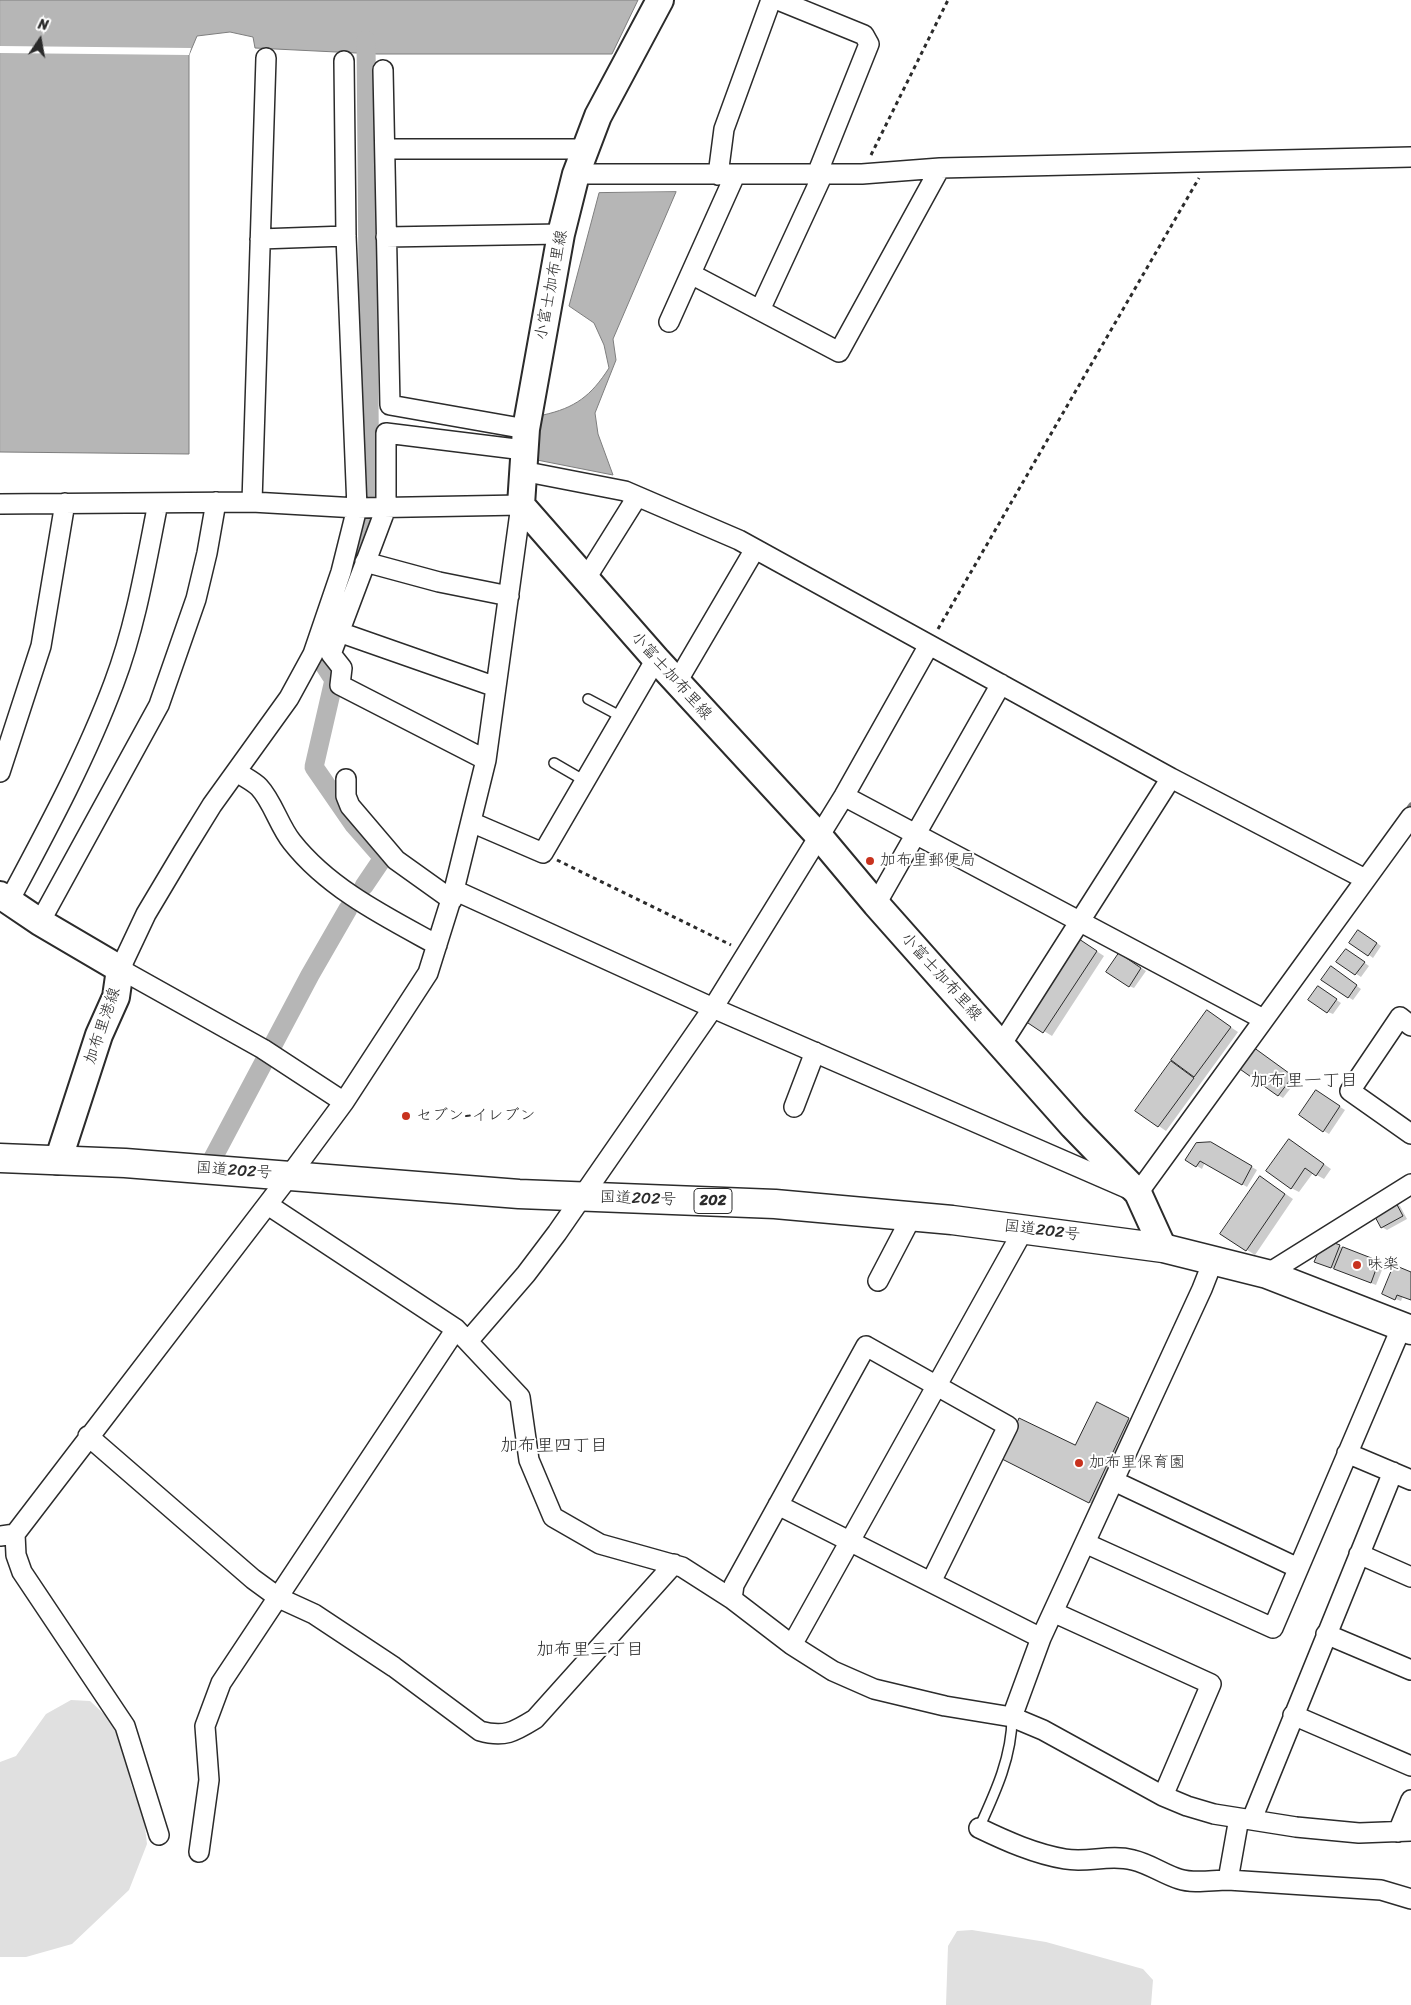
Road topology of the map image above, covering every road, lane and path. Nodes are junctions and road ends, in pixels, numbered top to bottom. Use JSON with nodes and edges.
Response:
{"nodes":[{"id":1,"x":660,"y":0,"type":"edge"},
{"id":2,"x":771,"y":0,"type":"edge"},
{"id":3,"x":778,"y":0,"type":"edge"},
{"id":4,"x":948,"y":0,"type":"edge"},
{"id":5,"x":266,"y":58,"type":"dead end"},
{"id":6,"x":344,"y":61,"type":"dead end"},
{"id":7,"x":384,"y":70,"type":"dead end"},
{"id":8,"x":385,"y":149,"type":"junction"},
{"id":9,"x":584,"y":149,"type":"junction"},
{"id":10,"x":1411,"y":157,"type":"edge"},
{"id":11,"x":1208,"y":162,"type":"junction"},
{"id":12,"x":940,"y":168,"type":"junction"},
{"id":13,"x":576,"y":174,"type":"junction"},
{"id":14,"x":820,"y":174,"type":"junction"},
{"id":15,"x":862,"y":174,"type":"junction"},
{"id":16,"x":727,"y":175,"type":"junction"},
{"id":17,"x":561,"y":234,"type":"junction"},
{"id":18,"x":346,"y":236,"type":"junction"},
{"id":19,"x":386,"y":237,"type":"junction"},
{"id":20,"x":260,"y":239,"type":"junction"},
{"id":21,"x":691,"y":274,"type":"junction"},
{"id":22,"x":760,"y":310,"type":"junction"},
{"id":23,"x":669,"y":322,"type":"dead end"},
{"id":24,"x":390,"y":406,"type":"junction"},
{"id":25,"x":386,"y":433,"type":"junction"},
{"id":26,"x":524,"y":450,"type":"junction"},
{"id":27,"x":637,"y":496,"type":"junction"},
{"id":28,"x":158,"y":502,"type":"junction"},
{"id":29,"x":216,"y":502,"type":"junction"},
{"id":30,"x":252,"y":502,"type":"junction"},
{"id":31,"x":0,"y":504,"type":"edge"},
{"id":32,"x":66,"y":504,"type":"junction"},
{"id":33,"x":521,"y":506,"type":"junction"},
{"id":34,"x":357,"y":508,"type":"junction"},
{"id":35,"x":386,"y":508,"type":"junction"},
{"id":36,"x":755,"y":549,"type":"junction"},
{"id":37,"x":365,"y":562,"type":"junction"},
{"id":38,"x":585,"y":580,"type":"junction"},
{"id":39,"x":509,"y":596,"type":"junction"},
{"id":40,"x":340,"y":632,"type":"junction"},
{"id":41,"x":929,"y":645,"type":"junction"},
{"id":42,"x":656,"y":659,"type":"junction"},
{"id":43,"x":677,"y":682,"type":"junction"},
{"id":44,"x":1001,"y":684,"type":"junction"},
{"id":45,"x":496,"y":687,"type":"junction"},
{"id":46,"x":588,"y":699,"type":"dead end"},
{"id":47,"x":622,"y":717,"type":"junction"},
{"id":48,"x":486,"y":760,"type":"junction"},
{"id":49,"x":554,"y":763,"type":"dead end"},
{"id":50,"x":0,"y":772,"type":"edge"},
{"id":51,"x":237,"y":772,"type":"junction"},
{"id":52,"x":1171,"y":778,"type":"junction"},
{"id":53,"x":346,"y":779,"type":"dead end"},
{"id":54,"x":585,"y":781,"type":"junction"},
{"id":55,"x":844,"y":796,"type":"junction"},
{"id":56,"x":1411,"y":818,"type":"edge"},
{"id":57,"x":471,"y":822,"type":"junction"},
{"id":58,"x":916,"y":834,"type":"junction"},
{"id":59,"x":819,"y":836,"type":"junction"},
{"id":60,"x":543,"y":853,"type":"junction"},
{"id":61,"x":1358,"y":876,"type":"junction"},
{"id":62,"x":453,"y":895,"type":"junction"},
{"id":63,"x":4,"y":898,"type":"edge"},
{"id":64,"x":876,"y":904,"type":"junction"},
{"id":65,"x":40,"y":922,"type":"junction"},
{"id":66,"x":1078,"y":922,"type":"junction"},
{"id":67,"x":437,"y":945,"type":"junction"},
{"id":68,"x":747,"y":953,"type":"junction"},
{"id":69,"x":120,"y":969,"type":"junction"},
{"id":70,"x":714,"y":1008,"type":"junction"},
{"id":71,"x":1257,"y":1016,"type":"junction"},
{"id":72,"x":1411,"y":1026,"type":"edge"},
{"id":73,"x":1001,"y":1045,"type":"junction"},
{"id":74,"x":815,"y":1052,"type":"junction"},
{"id":75,"x":344,"y":1102,"type":"junction"},
{"id":76,"x":794,"y":1107,"type":"dead end"},
{"id":77,"x":1411,"y":1134,"type":"edge"},
{"id":78,"x":0,"y":1158,"type":"edge"},
{"id":79,"x":58,"y":1161,"type":"junction"},
{"id":80,"x":290,"y":1175,"type":"junction"},
{"id":81,"x":1411,"y":1184,"type":"edge"},
{"id":82,"x":1138,"y":1193,"type":"junction"},
{"id":83,"x":583,"y":1197,"type":"junction"},
{"id":84,"x":268,"y":1205,"type":"junction"},
{"id":85,"x":912,"y":1216,"type":"junction"},
{"id":86,"x":1024,"y":1229,"type":"junction"},
{"id":87,"x":1163,"y":1248,"type":"junction"},
{"id":88,"x":1213,"y":1260,"type":"junction"},
{"id":89,"x":1267,"y":1274,"type":"junction"},
{"id":90,"x":878,"y":1281,"type":"dead end"},
{"id":91,"x":1406,"y":1328,"type":"edge"},
{"id":92,"x":462,"y":1334,"type":"junction"},
{"id":93,"x":938,"y":1384,"type":"junction"},
{"id":94,"x":88,"y":1436,"type":"junction"},
{"id":95,"x":1347,"y":1453,"type":"junction"},
{"id":96,"x":1393,"y":1472,"type":"junction"},
{"id":97,"x":1411,"y":1480,"type":"edge"},
{"id":98,"x":1114,"y":1481,"type":"junction"},
{"id":99,"x":778,"y":1505,"type":"junction"},
{"id":100,"x":7,"y":1535,"type":"edge"},
{"id":101,"x":850,"y":1542,"type":"junction"},
{"id":102,"x":1085,"y":1543,"type":"junction"},
{"id":103,"x":1359,"y":1554,"type":"junction"},
{"id":104,"x":674,"y":1564,"type":"junction"},
{"id":105,"x":1298,"y":1568,"type":"junction"},
{"id":106,"x":1411,"y":1577,"type":"edge"},
{"id":107,"x":931,"y":1582,"type":"junction"},
{"id":108,"x":279,"y":1598,"type":"junction"},
{"id":109,"x":732,"y":1598,"type":"junction"},
{"id":110,"x":1054,"y":1612,"type":"junction"},
{"id":111,"x":1326,"y":1634,"type":"junction"},
{"id":112,"x":1041,"y":1638,"type":"junction"},
{"id":113,"x":792,"y":1645,"type":"junction"},
{"id":114,"x":1411,"y":1670,"type":"edge"},
{"id":115,"x":1293,"y":1715,"type":"junction"},
{"id":116,"x":1012,"y":1717,"type":"junction"},
{"id":117,"x":1411,"y":1766,"type":"edge"},
{"id":118,"x":1163,"y":1796,"type":"junction"},
{"id":119,"x":1411,"y":1800,"type":"edge"},
{"id":120,"x":1245,"y":1818,"type":"junction"},
{"id":121,"x":979,"y":1828,"type":"joint"},
{"id":122,"x":1404,"y":1832,"type":"edge"},
{"id":123,"x":159,"y":1835,"type":"dead end"},
{"id":124,"x":198,"y":1852,"type":"dead end"},
{"id":125,"x":1228,"y":1880,"type":"junction"},
{"id":126,"x":1411,"y":1899,"type":"edge"}],
"edges":[{"from":1,"to":9,"type":"main road","name":"小富士加布里線"},
{"from":2,"to":16,"type":"street"},
{"from":3,"to":14,"type":"street"},
{"from":4,"to":15,"type":"path"},
{"from":5,"to":20,"type":"street"},
{"from":6,"to":18,"type":"street"},
{"from":7,"to":8,"type":"street"},
{"from":8,"to":9,"type":"street"},
{"from":8,"to":19,"type":"street"},
{"from":9,"to":13,"type":"main road","name":"小富士加布里線"},
{"from":10,"to":11,"type":"street"},
{"from":11,"to":12,"type":"street"},
{"from":11,"to":41,"type":"path"},
{"from":12,"to":15,"type":"street"},
{"from":12,"to":22,"type":"street"},
{"from":13,"to":16,"type":"street"},
{"from":13,"to":17,"type":"main road","name":"小富士加布里線"},
{"from":14,"to":15,"type":"street"},
{"from":14,"to":16,"type":"street"},
{"from":14,"to":22,"type":"street"},
{"from":16,"to":21,"type":"street"},
{"from":17,"to":19,"type":"street"},
{"from":17,"to":26,"type":"main road","name":"小富士加布里線"},
{"from":18,"to":20,"type":"street"},
{"from":18,"to":34,"type":"street"},
{"from":19,"to":24,"type":"street"},
{"from":20,"to":30,"type":"street"},
{"from":21,"to":22,"type":"street"},
{"from":21,"to":23,"type":"street"},
{"from":24,"to":25,"type":"street"},
{"from":24,"to":26,"type":"street"},
{"from":25,"to":26,"type":"street"},
{"from":25,"to":35,"type":"street"},
{"from":26,"to":27,"type":"street"},
{"from":26,"to":33,"type":"main road","name":"小富士加布里線"},
{"from":27,"to":36,"type":"street"},
{"from":27,"to":38,"type":"street"},
{"from":28,"to":29,"type":"street"},
{"from":28,"to":32,"type":"street"},
{"from":28,"to":63,"type":"street"},
{"from":29,"to":30,"type":"street"},
{"from":29,"to":65,"type":"street"},
{"from":30,"to":34,"type":"street"},
{"from":31,"to":32,"type":"street"},
{"from":32,"to":50,"type":"street"},
{"from":33,"to":35,"type":"street"},
{"from":33,"to":38,"type":"main road","name":"小富士加布里線"},
{"from":33,"to":39,"type":"street"},
{"from":34,"to":35,"type":"street"},
{"from":34,"to":51,"type":"street"},
{"from":35,"to":37,"type":"street"},
{"from":36,"to":41,"type":"street"},
{"from":36,"to":43,"type":"street"},
{"from":37,"to":39,"type":"street"},
{"from":37,"to":40,"type":"street"},
{"from":38,"to":42,"type":"main road","name":"小富士加布里線"},
{"from":39,"to":45,"type":"street"},
{"from":40,"to":45,"type":"street"},
{"from":40,"to":48,"type":"street"},
{"from":41,"to":44,"type":"street"},
{"from":41,"to":55,"type":"street"},
{"from":42,"to":43,"type":"main road","name":"小富士加布里線"},
{"from":42,"to":47,"type":"street"},
{"from":43,"to":59,"type":"main road","name":"小富士加布里線"},
{"from":44,"to":52,"type":"street"},
{"from":44,"to":58,"type":"street"},
{"from":45,"to":48,"type":"street"},
{"from":46,"to":47,"type":"lane"},
{"from":47,"to":54,"type":"street"},
{"from":48,"to":57,"type":"street"},
{"from":49,"to":54,"type":"lane"},
{"from":51,"to":67,"type":"street"},
{"from":51,"to":69,"type":"street"},
{"from":52,"to":61,"type":"street"},
{"from":52,"to":66,"type":"street"},
{"from":53,"to":62,"type":"street"},
{"from":54,"to":60,"type":"street"},
{"from":55,"to":58,"type":"street"},
{"from":55,"to":59,"type":"street"},
{"from":56,"to":61,"type":"street"},
{"from":57,"to":60,"type":"street"},
{"from":57,"to":62,"type":"street"},
{"from":58,"to":64,"type":"street"},
{"from":58,"to":66,"type":"street"},
{"from":59,"to":64,"type":"main road","name":"小富士加布里線"},
{"from":59,"to":68,"type":"street"},
{"from":60,"to":68,"type":"path"},
{"from":61,"to":71,"type":"street"},
{"from":62,"to":67,"type":"street"},
{"from":62,"to":70,"type":"street"},
{"from":63,"to":65,"type":"main road","name":"加布里港線"},
{"from":64,"to":73,"type":"main road","name":"小富士加布里線"},
{"from":65,"to":69,"type":"main road","name":"加布里港線"},
{"from":66,"to":71,"type":"street"},
{"from":66,"to":73,"type":"street"},
{"from":67,"to":75,"type":"street"},
{"from":68,"to":70,"type":"street"},
{"from":69,"to":75,"type":"street"},
{"from":69,"to":79,"type":"main road","name":"加布里港線"},
{"from":70,"to":74,"type":"street"},
{"from":70,"to":83,"type":"street"},
{"from":71,"to":82,"type":"street"},
{"from":72,"to":77,"type":"street"},
{"from":73,"to":82,"type":"main road","name":"小富士加布里線"},
{"from":74,"to":76,"type":"street"},
{"from":74,"to":82,"type":"street"},
{"from":75,"to":80,"type":"street"},
{"from":78,"to":79,"type":"highway","name":"国道202号","number":"202"},
{"from":79,"to":80,"type":"highway","name":"国道202号","number":"202"},
{"from":80,"to":83,"type":"highway","name":"国道202号","number":"202"},
{"from":80,"to":84,"type":"street"},
{"from":81,"to":89,"type":"street"},
{"from":82,"to":87,"type":"main road","name":"小富士加布里線"},
{"from":83,"to":85,"type":"highway","name":"国道202号","number":"202"},
{"from":83,"to":92,"type":"street"},
{"from":84,"to":92,"type":"street"},
{"from":84,"to":94,"type":"street"},
{"from":85,"to":86,"type":"highway","name":"国道202号","number":"202"},
{"from":85,"to":90,"type":"street"},
{"from":86,"to":87,"type":"highway","name":"国道202号","number":"202"},
{"from":86,"to":93,"type":"street"},
{"from":87,"to":88,"type":"highway","name":"国道202号","number":"202"},
{"from":88,"to":89,"type":"highway","name":"国道202号","number":"202"},
{"from":88,"to":98,"type":"street"},
{"from":89,"to":91,"type":"highway","name":"国道202号","number":"202"},
{"from":91,"to":95,"type":"street"},
{"from":92,"to":104,"type":"street"},
{"from":92,"to":108,"type":"street"},
{"from":93,"to":99,"type":"street"},
{"from":93,"to":101,"type":"street"},
{"from":93,"to":107,"type":"street"},
{"from":94,"to":100,"type":"street"},
{"from":94,"to":108,"type":"street"},
{"from":95,"to":96,"type":"street"},
{"from":95,"to":105,"type":"street"},
{"from":96,"to":97,"type":"street"},
{"from":96,"to":103,"type":"street"},
{"from":98,"to":102,"type":"street"},
{"from":98,"to":105,"type":"street"},
{"from":99,"to":101,"type":"street"},
{"from":99,"to":109,"type":"street"},
{"from":100,"to":123,"type":"street"},
{"from":101,"to":107,"type":"street"},
{"from":101,"to":113,"type":"street"},
{"from":102,"to":105,"type":"street"},
{"from":102,"to":110,"type":"street"},
{"from":103,"to":106,"type":"street"},
{"from":103,"to":111,"type":"street"},
{"from":104,"to":108,"type":"street"},
{"from":104,"to":109,"type":"street"},
{"from":107,"to":112,"type":"street"},
{"from":108,"to":124,"type":"street"},
{"from":109,"to":113,"type":"street"},
{"from":110,"to":112,"type":"street"},
{"from":110,"to":118,"type":"street"},
{"from":111,"to":114,"type":"street"},
{"from":111,"to":115,"type":"street"},
{"from":112,"to":116,"type":"street"},
{"from":113,"to":116,"type":"street"},
{"from":115,"to":117,"type":"street"},
{"from":115,"to":120,"type":"street"},
{"from":116,"to":118,"type":"street"},
{"from":116,"to":121,"type":"lane"},
{"from":118,"to":120,"type":"street"},
{"from":119,"to":122,"type":"street"},
{"from":120,"to":122,"type":"street"},
{"from":120,"to":125,"type":"street"},
{"from":121,"to":125,"type":"street"},
{"from":125,"to":126,"type":"street"}]}
